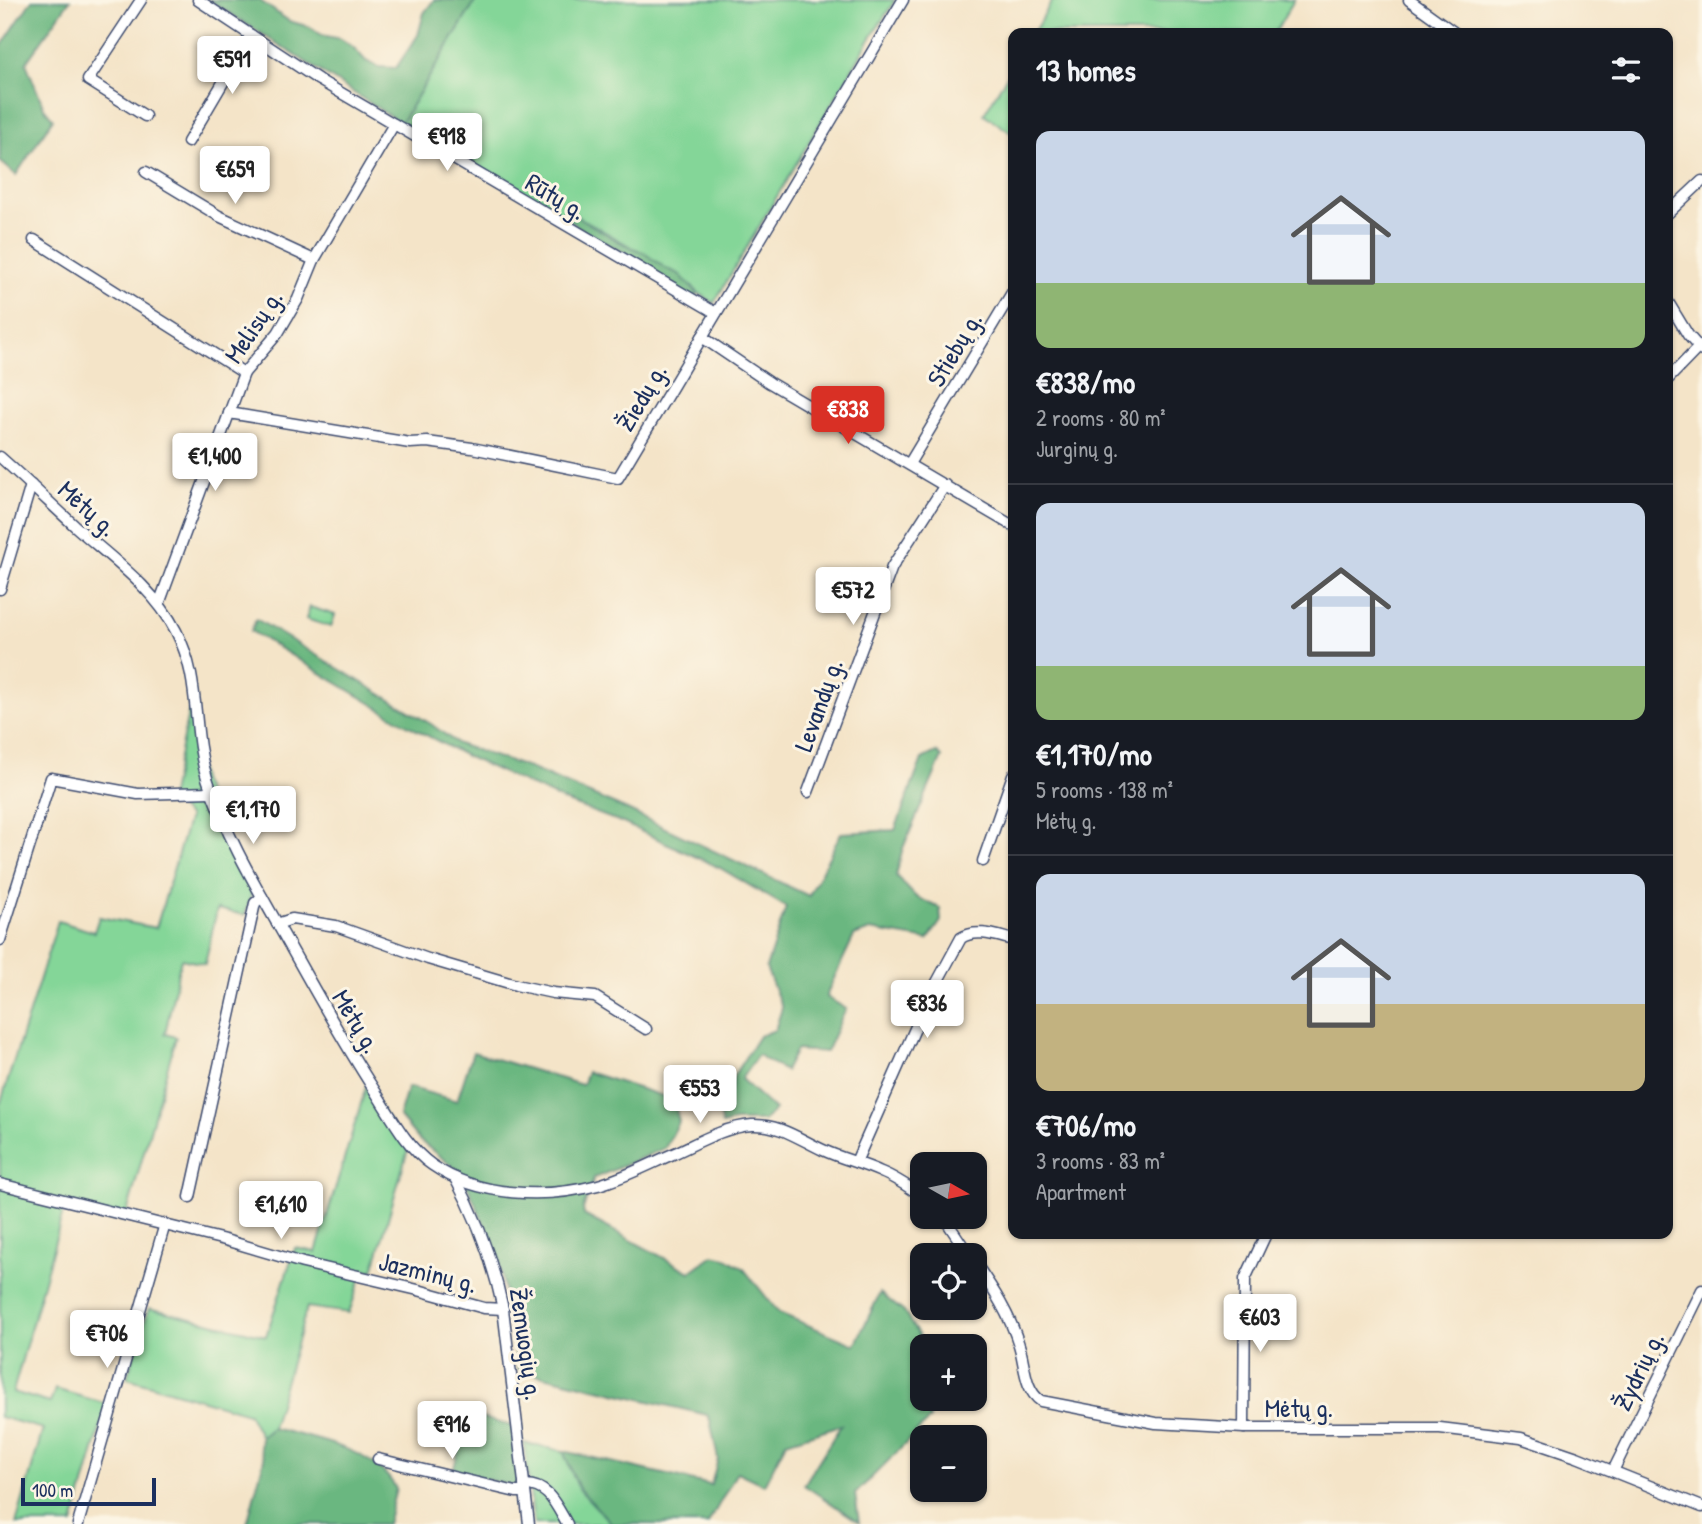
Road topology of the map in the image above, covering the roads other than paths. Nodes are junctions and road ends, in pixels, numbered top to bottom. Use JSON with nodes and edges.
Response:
{"nodes":[{"id":1,"x":141,"y":0,"type":"edge"},
{"id":2,"x":198,"y":0,"type":"edge"},
{"id":3,"x":903,"y":0,"type":"edge"},
{"id":4,"x":1409,"y":0,"type":"edge"},
{"id":5,"x":1448,"y":28,"type":"edge"},
{"id":6,"x":251,"y":35,"type":"junction"},
{"id":7,"x":145,"y":116,"type":"dead end"},
{"id":8,"x":394,"y":124,"type":"junction"},
{"id":9,"x":188,"y":142,"type":"dead end"},
{"id":10,"x":146,"y":172,"type":"dead end"},
{"id":11,"x":1702,"y":181,"type":"edge"},
{"id":12,"x":1673,"y":208,"type":"edge"},
{"id":13,"x":34,"y":240,"type":"dead end"},
{"id":14,"x":314,"y":260,"type":"junction"},
{"id":15,"x":1008,"y":299,"type":"edge"},
{"id":16,"x":1673,"y":310,"type":"edge"},
{"id":17,"x":716,"y":313,"type":"junction"},
{"id":18,"x":702,"y":337,"type":"junction"},
{"id":19,"x":1700,"y":349,"type":"edge"},
{"id":20,"x":244,"y":373,"type":"junction"},
{"id":21,"x":1673,"y":374,"type":"edge"},
{"id":22,"x":229,"y":413,"type":"junction"},
{"id":23,"x":0,"y":457,"type":"edge"},
{"id":24,"x":909,"y":464,"type":"junction"},
{"id":25,"x":31,"y":485,"type":"junction"},
{"id":26,"x":945,"y":485,"type":"junction"},
{"id":27,"x":1008,"y":523,"type":"edge"},
{"id":28,"x":0,"y":589,"type":"edge"},
{"id":29,"x":159,"y":604,"type":"junction"},
{"id":30,"x":1008,"y":789,"type":"edge"},
{"id":31,"x":211,"y":792,"type":"junction"},
{"id":32,"x":808,"y":792,"type":"dead end"},
{"id":33,"x":983,"y":861,"type":"dead end"},
{"id":34,"x":262,"y":897,"type":"junction"},
{"id":35,"x":277,"y":924,"type":"junction"},
{"id":36,"x":1008,"y":939,"type":"edge"},
{"id":37,"x":0,"y":940,"type":"edge"},
{"id":38,"x":646,"y":1029,"type":"dead end"},
{"id":39,"x":856,"y":1163,"type":"junction"},
{"id":40,"x":455,"y":1178,"type":"junction"},
{"id":41,"x":0,"y":1184,"type":"edge"},
{"id":42,"x":910,"y":1188,"type":"edge"},
{"id":43,"x":190,"y":1197,"type":"dead end"},
{"id":44,"x":165,"y":1224,"type":"junction"},
{"id":45,"x":1264,"y":1239,"type":"edge"},
{"id":46,"x":987,"y":1280,"type":"edge"},
{"id":47,"x":1702,"y":1290,"type":"edge"},
{"id":48,"x":503,"y":1309,"type":"junction"},
{"id":49,"x":1244,"y":1428,"type":"junction"},
{"id":50,"x":378,"y":1459,"type":"dead end"},
{"id":51,"x":1613,"y":1471,"type":"junction"},
{"id":52,"x":525,"y":1488,"type":"junction"},
{"id":53,"x":1702,"y":1507,"type":"edge"},
{"id":54,"x":78,"y":1524,"type":"edge"},
{"id":55,"x":529,"y":1524,"type":"edge"},
{"id":56,"x":567,"y":1524,"type":"edge"}],
"edges":[{"from":1,"to":7,"type":"street"},
{"from":2,"to":6,"type":"street","name":"Rūtų g."},
{"from":3,"to":17,"type":"street","name":"Žiedų g."},
{"from":4,"to":5,"type":"street"},
{"from":6,"to":8,"type":"street","name":"Rūtų g."},
{"from":6,"to":9,"type":"street"},
{"from":8,"to":14,"type":"street","name":"Melisų g."},
{"from":8,"to":17,"type":"street","name":"Rūtų g."},
{"from":10,"to":14,"type":"street"},
{"from":11,"to":12,"type":"street"},
{"from":13,"to":20,"type":"street"},
{"from":14,"to":20,"type":"street","name":"Melisų g."},
{"from":15,"to":24,"type":"street","name":"Stiebų g."},
{"from":16,"to":19,"type":"street"},
{"from":17,"to":18,"type":"street","name":"Žiedų g."},
{"from":18,"to":22,"type":"street","name":"Žiedų g."},
{"from":18,"to":24,"type":"street"},
{"from":19,"to":21,"type":"street"},
{"from":20,"to":22,"type":"street","name":"Melisų g."},
{"from":22,"to":29,"type":"street","name":"Melisų g."},
{"from":23,"to":25,"type":"street","name":"Mėtų g."},
{"from":24,"to":26,"type":"street"},
{"from":25,"to":28,"type":"street"},
{"from":25,"to":29,"type":"street","name":"Mėtų g."},
{"from":26,"to":27,"type":"street"},
{"from":26,"to":32,"type":"street","name":"Levandų g."},
{"from":29,"to":31,"type":"street","name":"Mėtų g."},
{"from":30,"to":33,"type":"street"},
{"from":31,"to":34,"type":"street","name":"Mėtų g."},
{"from":31,"to":37,"type":"street"},
{"from":34,"to":35,"type":"street","name":"Mėtų g."},
{"from":34,"to":43,"type":"street"},
{"from":35,"to":38,"type":"street"},
{"from":35,"to":40,"type":"street","name":"Mėtų g."},
{"from":36,"to":39,"type":"street"},
{"from":39,"to":40,"type":"street","name":"Mėtų g."},
{"from":39,"to":42,"type":"street","name":"Mėtų g."},
{"from":40,"to":48,"type":"street","name":"Žemuogių g."},
{"from":41,"to":44,"type":"street","name":"Jazminų g."},
{"from":44,"to":48,"type":"street","name":"Jazminų g."},
{"from":44,"to":54,"type":"street"},
{"from":45,"to":49,"type":"street"},
{"from":46,"to":49,"type":"street","name":"Mėtų g."},
{"from":47,"to":51,"type":"street","name":"Žydrių g."},
{"from":48,"to":52,"type":"street","name":"Žemuogių g."},
{"from":49,"to":51,"type":"street","name":"Mėtų g."},
{"from":50,"to":52,"type":"street"},
{"from":51,"to":53,"type":"street","name":"Mėtų g."},
{"from":52,"to":55,"type":"street","name":"Žemuogių g."},
{"from":52,"to":56,"type":"street"}]}
